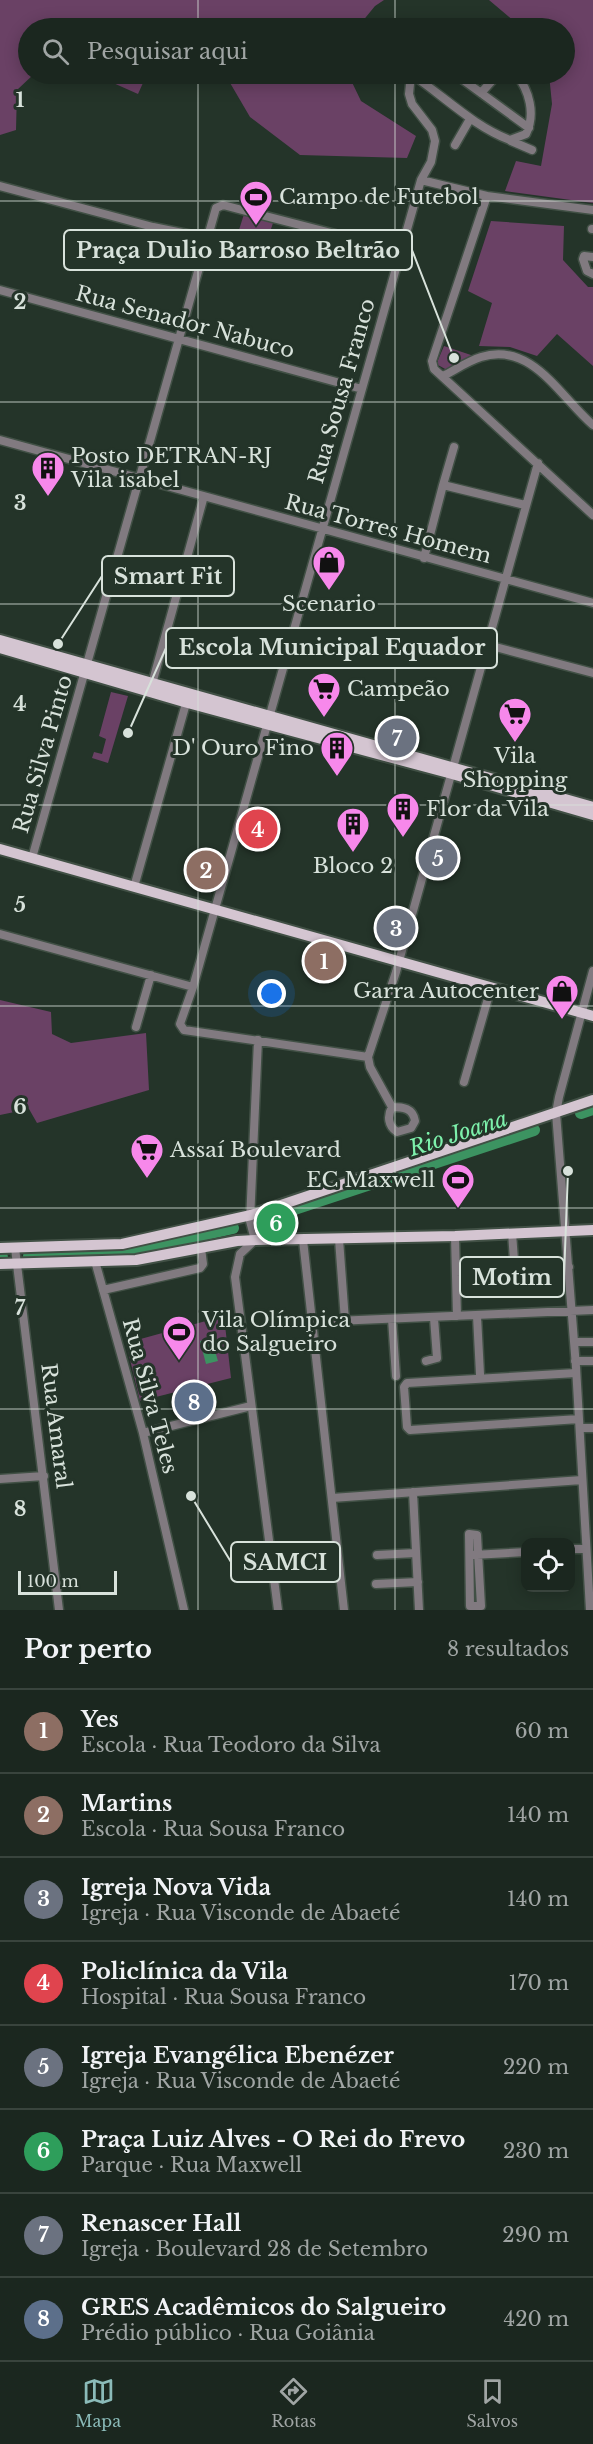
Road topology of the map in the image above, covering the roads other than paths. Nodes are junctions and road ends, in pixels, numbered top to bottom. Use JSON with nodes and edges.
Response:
{"nodes":[{"id":1,"x":410,"y":84,"type":"edge"},
{"id":2,"x":424,"y":84,"type":"edge"},
{"id":3,"x":469,"y":84,"type":"edge"},
{"id":4,"x":489,"y":84,"type":"edge"},
{"id":5,"x":521,"y":84,"type":"edge"},
{"id":6,"x":481,"y":93,"type":"junction"},
{"id":7,"x":470,"y":118,"type":"junction"},
{"id":8,"x":529,"y":128,"type":"junction"},
{"id":9,"x":510,"y":140,"type":"junction"},
{"id":10,"x":455,"y":145,"type":"dead end"},
{"id":11,"x":532,"y":150,"type":"dead end"},
{"id":12,"x":421,"y":180,"type":"junction"},
{"id":13,"x":0,"y":186,"type":"edge"},
{"id":14,"x":487,"y":196,"type":"junction"},
{"id":15,"x":593,"y":210,"type":"edge"},
{"id":16,"x":207,"y":238,"type":"junction"},
{"id":17,"x":401,"y":251,"type":"junction"},
{"id":18,"x":593,"y":257,"type":"edge"},
{"id":19,"x":593,"y":274,"type":"edge"},
{"id":20,"x":0,"y":290,"type":"edge"},
{"id":21,"x":179,"y":340,"type":"junction"},
{"id":22,"x":443,"y":376,"type":"junction"},
{"id":23,"x":362,"y":389,"type":"junction"},
{"id":24,"x":593,"y":425,"type":"edge"},
{"id":25,"x":0,"y":440,"type":"edge"},
{"id":26,"x":454,"y":447,"type":"dead end"},
{"id":27,"x":538,"y":464,"type":"junction"},
{"id":28,"x":139,"y":479,"type":"junction"},
{"id":29,"x":443,"y":485,"type":"junction"},
{"id":30,"x":204,"y":496,"type":"junction"},
{"id":31,"x":525,"y":506,"type":"junction"},
{"id":32,"x":593,"y":515,"type":"edge"},
{"id":33,"x":322,"y":529,"type":"junction"},
{"id":34,"x":424,"y":558,"type":"junction"},
{"id":35,"x":506,"y":580,"type":"junction"},
{"id":36,"x":593,"y":603,"type":"edge"},
{"id":37,"x":0,"y":640,"type":"edge"},
{"id":38,"x":488,"y":645,"type":"junction"},
{"id":39,"x":0,"y":648,"type":"edge"},
{"id":40,"x":86,"y":668,"type":"junction"},
{"id":41,"x":593,"y":674,"type":"edge"},
{"id":42,"x":152,"y":684,"type":"junction"},
{"id":43,"x":183,"y":697,"type":"junction"},
{"id":44,"x":268,"y":721,"type":"junction"},
{"id":45,"x":453,"y":770,"type":"junction"},
{"id":46,"x":593,"y":807,"type":"edge"},
{"id":47,"x":593,"y":815,"type":"edge"},
{"id":48,"x":0,"y":849,"type":"edge"},
{"id":49,"x":32,"y":858,"type":"junction"},
{"id":50,"x":134,"y":887,"type":"junction"},
{"id":51,"x":214,"y":909,"type":"junction"},
{"id":52,"x":0,"y":934,"type":"edge"},
{"id":53,"x":399,"y":961,"type":"junction"},
{"id":54,"x":593,"y":971,"type":"edge"},
{"id":55,"x":151,"y":975,"type":"junction"},
{"id":56,"x":193,"y":987,"type":"junction"},
{"id":57,"x":489,"y":995,"type":"dead end"},
{"id":58,"x":581,"y":1013,"type":"junction"},
{"id":59,"x":593,"y":1016,"type":"edge"},
{"id":60,"x":136,"y":1027,"type":"dead end"},
{"id":61,"x":258,"y":1040,"type":"junction"},
{"id":62,"x":368,"y":1057,"type":"junction"},
{"id":63,"x":464,"y":1082,"type":"dead end"},
{"id":64,"x":593,"y":1100,"type":"edge"},
{"id":65,"x":392,"y":1107,"type":"dead end"},
{"id":66,"x":556,"y":1113,"type":"junction"},
{"id":67,"x":250,"y":1215,"type":"junction"},
{"id":68,"x":593,"y":1230,"type":"edge"},
{"id":69,"x":566,"y":1231,"type":"junction"},
{"id":70,"x":512,"y":1233,"type":"junction"},
{"id":71,"x":454,"y":1236,"type":"junction"},
{"id":72,"x":339,"y":1239,"type":"junction"},
{"id":73,"x":255,"y":1240,"type":"junction"},
{"id":74,"x":303,"y":1240,"type":"junction"},
{"id":75,"x":0,"y":1248,"type":"edge"},
{"id":76,"x":15,"y":1248,"type":"junction"},
{"id":77,"x":201,"y":1248,"type":"junction"},
{"id":78,"x":95,"y":1261,"type":"junction"},
{"id":79,"x":17,"y":1263,"type":"junction"},
{"id":80,"x":0,"y":1264,"type":"edge"},
{"id":81,"x":569,"y":1267,"type":"junction"},
{"id":82,"x":515,"y":1270,"type":"junction"},
{"id":83,"x":456,"y":1272,"type":"junction"},
{"id":84,"x":516,"y":1287,"type":"dead end"},
{"id":85,"x":103,"y":1290,"type":"junction"},
{"id":86,"x":572,"y":1310,"type":"junction"},
{"id":87,"x":593,"y":1310,"type":"edge"},
{"id":88,"x":457,"y":1316,"type":"junction"},
{"id":89,"x":477,"y":1316,"type":"junction"},
{"id":90,"x":434,"y":1318,"type":"junction"},
{"id":91,"x":392,"y":1319,"type":"junction"},
{"id":92,"x":345,"y":1321,"type":"junction"},
{"id":93,"x":312,"y":1322,"type":"junction"},
{"id":94,"x":593,"y":1341,"type":"edge"},
{"id":95,"x":574,"y":1342,"type":"junction"},
{"id":96,"x":426,"y":1361,"type":"dead end"},
{"id":97,"x":575,"y":1361,"type":"junction"},
{"id":98,"x":593,"y":1361,"type":"edge"},
{"id":99,"x":576,"y":1373,"type":"junction"},
{"id":100,"x":480,"y":1374,"type":"dead end"},
{"id":101,"x":396,"y":1376,"type":"dead end"},
{"id":102,"x":251,"y":1406,"type":"junction"},
{"id":103,"x":579,"y":1423,"type":"junction"},
{"id":104,"x":593,"y":1428,"type":"edge"},
{"id":105,"x":144,"y":1433,"type":"junction"},
{"id":106,"x":44,"y":1476,"type":"junction"},
{"id":107,"x":0,"y":1479,"type":"edge"},
{"id":108,"x":582,"y":1480,"type":"junction"},
{"id":109,"x":413,"y":1492,"type":"junction"},
{"id":110,"x":333,"y":1498,"type":"junction"},
{"id":111,"x":589,"y":1534,"type":"edge"},
{"id":112,"x":575,"y":1549,"type":"edge"},
{"id":113,"x":585,"y":1549,"type":"junction"},
{"id":114,"x":521,"y":1552,"type":"edge"},
{"id":115,"x":416,"y":1553,"type":"junction"},
{"id":116,"x":377,"y":1555,"type":"dead end"},
{"id":117,"x":473,"y":1555,"type":"junction"},
{"id":118,"x":418,"y":1582,"type":"junction"},
{"id":119,"x":376,"y":1584,"type":"dead end"},
{"id":120,"x":59,"y":1610,"type":"edge"},
{"id":121,"x":184,"y":1610,"type":"edge"},
{"id":122,"x":278,"y":1610,"type":"edge"},
{"id":123,"x":344,"y":1610,"type":"edge"},
{"id":124,"x":419,"y":1610,"type":"edge"},
{"id":125,"x":590,"y":1610,"type":"edge"}],
"edges":[{"from":1,"to":12,"type":"street","name":"Rua Sousa Franco"},
{"from":2,"to":7,"type":"street"},
{"from":3,"to":6,"type":"street"},
{"from":4,"to":6,"type":"street"},
{"from":5,"to":8,"type":"street"},
{"from":6,"to":8,"type":"street"},
{"from":7,"to":9,"type":"street"},
{"from":7,"to":10,"type":"street"},
{"from":8,"to":9,"type":"street"},
{"from":9,"to":11,"type":"street"},
{"from":12,"to":14,"type":"street"},
{"from":12,"to":17,"type":"street","name":"Rua Sousa Franco"},
{"from":13,"to":16,"type":"street"},
{"from":14,"to":15,"type":"street"},
{"from":14,"to":22,"type":"street"},
{"from":16,"to":17,"type":"street","name":"Rua Silva Pinto"},
{"from":16,"to":21,"type":"street","name":"Rua Silva Pinto"},
{"from":17,"to":23,"type":"street","name":"Rua Sousa Franco"},
{"from":18,"to":19,"type":"street"},
{"from":20,"to":21,"type":"street","name":"Rua Senador Nabuco"},
{"from":21,"to":23,"type":"street","name":"Rua Senador Nabuco"},
{"from":21,"to":28,"type":"street","name":"Rua Silva Pinto"},
{"from":22,"to":24,"type":"street"},
{"from":22,"to":27,"type":"street"},
{"from":23,"to":33,"type":"street","name":"Rua Sousa Franco"},
{"from":25,"to":28,"type":"street","name":"Rua Torres Homem"},
{"from":26,"to":29,"type":"street"},
{"from":27,"to":31,"type":"street"},
{"from":27,"to":32,"type":"street"},
{"from":28,"to":30,"type":"street","name":"Rua Torres Homem"},
{"from":28,"to":40,"type":"street","name":"Rua Silva Pinto"},
{"from":29,"to":31,"type":"street"},
{"from":29,"to":34,"type":"street"},
{"from":30,"to":33,"type":"street","name":"Rua Torres Homem"},
{"from":30,"to":42,"type":"street"},
{"from":31,"to":35,"type":"street"},
{"from":33,"to":34,"type":"street","name":"Rua Torres Homem"},
{"from":33,"to":44,"type":"street","name":"Rua Sousa Franco"},
{"from":34,"to":35,"type":"street","name":"Rua Torres Homem"},
{"from":35,"to":36,"type":"street","name":"Rua Torres Homem"},
{"from":35,"to":38,"type":"street"},
{"from":37,"to":40,"type":"main road"},
{"from":38,"to":41,"type":"street"},
{"from":38,"to":45,"type":"street"},
{"from":39,"to":40,"type":"main road"},
{"from":40,"to":42,"type":"main road"},
{"from":40,"to":43,"type":"main road"},
{"from":40,"to":49,"type":"street","name":"Rua Silva Pinto"},
{"from":42,"to":43,"type":"main road"},
{"from":43,"to":44,"type":"main road"},
{"from":43,"to":50,"type":"street"},
{"from":44,"to":45,"type":"main road"},
{"from":44,"to":51,"type":"street","name":"Rua Sousa Franco"},
{"from":45,"to":46,"type":"main road"},
{"from":45,"to":47,"type":"main road"},
{"from":45,"to":53,"type":"street"},
{"from":48,"to":49,"type":"main road"},
{"from":49,"to":50,"type":"main road"},
{"from":50,"to":51,"type":"main road"},
{"from":51,"to":53,"type":"main road"},
{"from":51,"to":56,"type":"street","name":"Rua Sousa Franco"},
{"from":52,"to":55,"type":"street"},
{"from":53,"to":58,"type":"main road"},
{"from":53,"to":62,"type":"street"},
{"from":54,"to":58,"type":"street"},
{"from":55,"to":56,"type":"street"},
{"from":55,"to":60,"type":"street"},
{"from":56,"to":61,"type":"street","name":"Rua Sousa Franco"},
{"from":57,"to":63,"type":"street"},
{"from":58,"to":59,"type":"main road"},
{"from":58,"to":66,"type":"street"},
{"from":61,"to":62,"type":"street"},
{"from":61,"to":67,"type":"street"},
{"from":62,"to":65,"type":"street"},
{"from":64,"to":66,"type":"main road"},
{"from":66,"to":67,"type":"main road"},
{"from":66,"to":69,"type":"street"},
{"from":67,"to":73,"type":"street"},
{"from":67,"to":76,"type":"main road"},
{"from":68,"to":69,"type":"main road"},
{"from":69,"to":70,"type":"main road"},
{"from":69,"to":81,"type":"street"},
{"from":70,"to":71,"type":"main road"},
{"from":70,"to":82,"type":"street"},
{"from":71,"to":72,"type":"main road"},
{"from":71,"to":83,"type":"street"},
{"from":72,"to":74,"type":"main road"},
{"from":72,"to":92,"type":"street"},
{"from":73,"to":74,"type":"main road"},
{"from":73,"to":77,"type":"main road"},
{"from":73,"to":102,"type":"street"},
{"from":74,"to":93,"type":"street"},
{"from":75,"to":76,"type":"main road"},
{"from":76,"to":79,"type":"street","name":"Rua Amaral"},
{"from":77,"to":78,"type":"main road"},
{"from":77,"to":85,"type":"street"},
{"from":78,"to":79,"type":"main road"},
{"from":78,"to":85,"type":"street","name":"Rua Silva Teles"},
{"from":79,"to":80,"type":"main road"},
{"from":79,"to":106,"type":"street","name":"Rua Amaral"},
{"from":81,"to":82,"type":"street"},
{"from":81,"to":86,"type":"street"},
{"from":82,"to":83,"type":"street"},
{"from":82,"to":84,"type":"street"},
{"from":83,"to":88,"type":"street"},
{"from":85,"to":105,"type":"street","name":"Rua Silva Teles"},
{"from":86,"to":87,"type":"street"},
{"from":86,"to":89,"type":"street"},
{"from":86,"to":95,"type":"street"},
{"from":88,"to":89,"type":"street"},
{"from":88,"to":90,"type":"street"},
{"from":89,"to":100,"type":"street"},
{"from":90,"to":91,"type":"street"},
{"from":90,"to":96,"type":"street"},
{"from":91,"to":92,"type":"street"},
{"from":91,"to":101,"type":"street"},
{"from":92,"to":93,"type":"street"},
{"from":93,"to":110,"type":"street"},
{"from":94,"to":95,"type":"street"},
{"from":95,"to":97,"type":"street"},
{"from":97,"to":98,"type":"street"},
{"from":97,"to":99,"type":"street"},
{"from":99,"to":103,"type":"street"},
{"from":99,"to":103,"type":"street"},
{"from":102,"to":105,"type":"street"},
{"from":102,"to":122,"type":"street"},
{"from":103,"to":104,"type":"street"},
{"from":103,"to":108,"type":"street"},
{"from":105,"to":121,"type":"street","name":"Rua Silva Teles"},
{"from":106,"to":107,"type":"street"},
{"from":106,"to":120,"type":"street","name":"Rua Amaral"},
{"from":108,"to":109,"type":"street"},
{"from":108,"to":111,"type":"street"},
{"from":109,"to":110,"type":"street"},
{"from":109,"to":115,"type":"street"},
{"from":110,"to":123,"type":"street"},
{"from":111,"to":113,"type":"street"},
{"from":112,"to":113,"type":"street"},
{"from":113,"to":125,"type":"street"},
{"from":114,"to":117,"type":"street"},
{"from":115,"to":116,"type":"street"},
{"from":115,"to":118,"type":"street"},
{"from":117,"to":117,"type":"street"},
{"from":118,"to":119,"type":"street"},
{"from":118,"to":124,"type":"street"}]}
